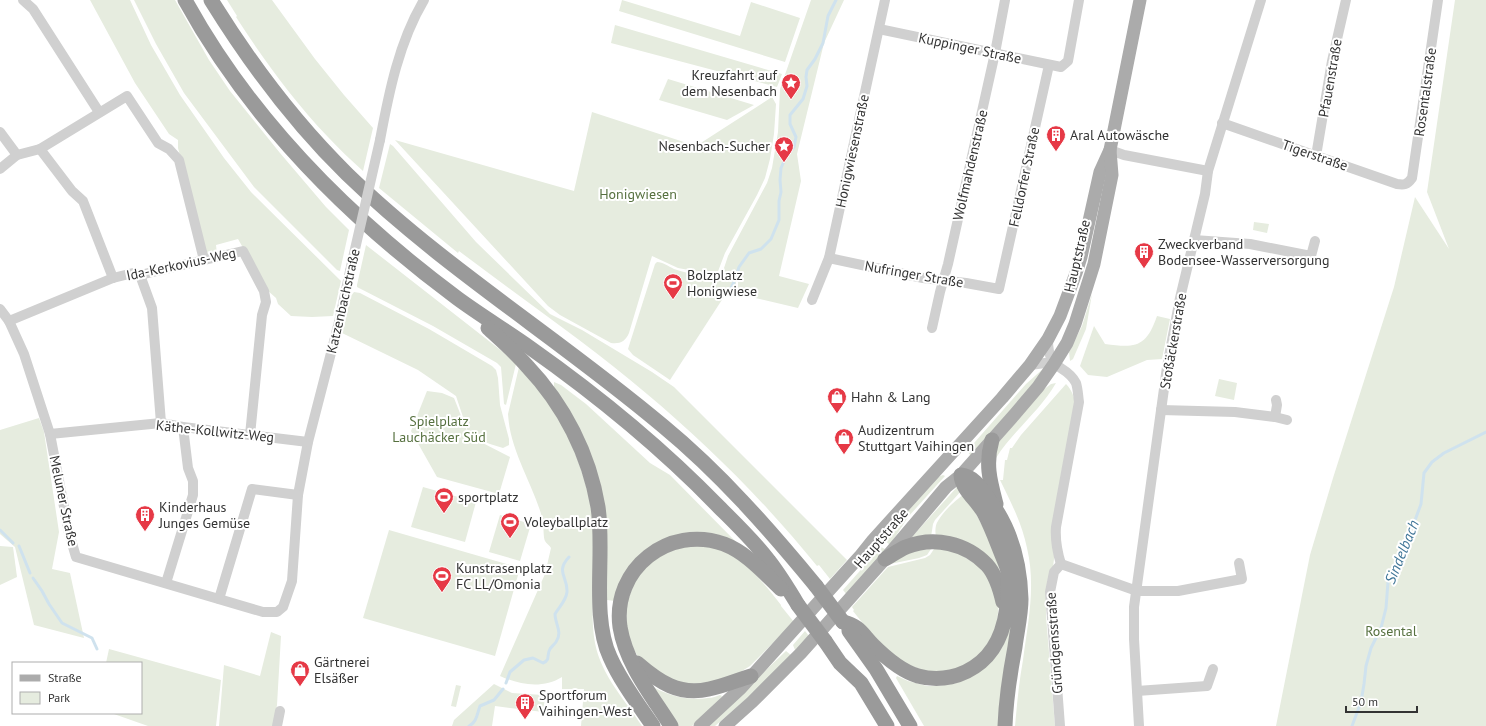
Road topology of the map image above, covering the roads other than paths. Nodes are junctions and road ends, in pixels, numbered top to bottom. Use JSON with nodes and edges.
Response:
{"nodes":[{"id":1,"x":22,"y":0,"type":"edge"},
{"id":2,"x":186,"y":0,"type":"edge"},
{"id":3,"x":211,"y":0,"type":"edge"},
{"id":4,"x":424,"y":0,"type":"edge"},
{"id":5,"x":885,"y":0,"type":"edge"},
{"id":6,"x":1005,"y":0,"type":"edge"},
{"id":7,"x":1079,"y":0,"type":"edge"},
{"id":8,"x":1140,"y":0,"type":"edge"},
{"id":9,"x":1261,"y":0,"type":"edge"},
{"id":10,"x":1346,"y":0,"type":"edge"},
{"id":11,"x":1438,"y":0,"type":"edge"},
{"id":12,"x":879,"y":29,"type":"junction"},
{"id":13,"x":995,"y":53,"type":"junction"},
{"id":14,"x":1049,"y":65,"type":"junction"},
{"id":15,"x":99,"y":112,"type":"junction"},
{"id":16,"x":1222,"y":124,"type":"junction"},
{"id":17,"x":0,"y":132,"type":"edge"},
{"id":18,"x":40,"y":149,"type":"junction"},
{"id":19,"x":1110,"y":150,"type":"junction"},
{"id":20,"x":17,"y":155,"type":"junction"},
{"id":21,"x":1316,"y":156,"type":"junction"},
{"id":22,"x":0,"y":169,"type":"edge"},
{"id":23,"x":1208,"y":171,"type":"junction"},
{"id":24,"x":1408,"y":183,"type":"joint"},
{"id":25,"x":1194,"y":240,"type":"junction"},
{"id":26,"x":1315,"y":241,"type":"dead end"},
{"id":27,"x":829,"y":258,"type":"junction"},
{"id":28,"x":204,"y":260,"type":"junction"},
{"id":29,"x":140,"y":275,"type":"junction"},
{"id":30,"x":113,"y":278,"type":"junction"},
{"id":31,"x":943,"y":282,"type":"junction"},
{"id":32,"x":1000,"y":289,"type":"joint"},
{"id":33,"x":812,"y":300,"type":"dead end"},
{"id":34,"x":470,"y":308,"type":"junction"},
{"id":35,"x":0,"y":309,"type":"edge"},
{"id":36,"x":1060,"y":316,"type":"junction"},
{"id":37,"x":9,"y":321,"type":"junction"},
{"id":38,"x":1075,"y":324,"type":"junction"},
{"id":39,"x":932,"y":328,"type":"dead end"},
{"id":40,"x":1048,"y":339,"type":"junction"},
{"id":41,"x":1054,"y":364,"type":"junction"},
{"id":42,"x":1030,"y":365,"type":"junction"},
{"id":43,"x":1276,"y":400,"type":"dead end"},
{"id":44,"x":1161,"y":410,"type":"junction"},
{"id":45,"x":1275,"y":417,"type":"junction"},
{"id":46,"x":1287,"y":420,"type":"dead end"},
{"id":47,"x":161,"y":423,"type":"junction"},
{"id":48,"x":183,"y":427,"type":"junction"},
{"id":49,"x":50,"y":434,"type":"junction"},
{"id":50,"x":250,"y":435,"type":"junction"},
{"id":51,"x":992,"y":440,"type":"junction"},
{"id":52,"x":308,"y":442,"type":"junction"},
{"id":53,"x":945,"y":462,"type":"junction"},
{"id":54,"x":961,"y":475,"type":"junction"},
{"id":55,"x":298,"y":495,"type":"junction"},
{"id":56,"x":997,"y":509,"type":"junction"},
{"id":57,"x":873,"y":540,"type":"junction"},
{"id":58,"x":887,"y":557,"type":"junction"},
{"id":59,"x":1239,"y":563,"type":"dead end"},
{"id":60,"x":1061,"y":564,"type":"junction"},
{"id":61,"x":166,"y":583,"type":"junction"},
{"id":62,"x":1137,"y":591,"type":"junction"},
{"id":63,"x":219,"y":599,"type":"junction"},
{"id":64,"x":798,"y":605,"type":"junction"},
{"id":65,"x":283,"y":607,"type":"joint"},
{"id":66,"x":1005,"y":612,"type":"junction"},
{"id":67,"x":843,"y":622,"type":"junction"},
{"id":68,"x":788,"y":638,"type":"junction"},
{"id":69,"x":801,"y":652,"type":"junction"},
{"id":70,"x":630,"y":656,"type":"junction"},
{"id":71,"x":1213,"y":669,"type":"dead end"},
{"id":72,"x":751,"y":676,"type":"junction"},
{"id":73,"x":1137,"y":691,"type":"junction"},
{"id":74,"x":280,"y":711,"type":"dead end"},
{"id":75,"x":277,"y":726,"type":"edge"},
{"id":76,"x":653,"y":726,"type":"edge"},
{"id":77,"x":671,"y":726,"type":"edge"},
{"id":78,"x":700,"y":726,"type":"edge"},
{"id":79,"x":725,"y":726,"type":"edge"},
{"id":80,"x":887,"y":726,"type":"edge"},
{"id":81,"x":910,"y":726,"type":"edge"},
{"id":82,"x":1005,"y":726,"type":"edge"},
{"id":83,"x":1060,"y":726,"type":"edge"},
{"id":84,"x":1139,"y":726,"type":"edge"}],
"edges":[{"from":1,"to":15,"type":"street"},
{"from":2,"to":34,"type":"highway"},
{"from":3,"to":67,"type":"highway","bridge":true},
{"from":4,"to":52,"type":"street","name":"Katzenbachstraße","bridge":true},
{"from":5,"to":12,"type":"street","name":"Honigwiesenstraße"},
{"from":6,"to":13,"type":"street","name":"Wolfmahdenstraße"},
{"from":7,"to":14,"type":"street","name":"Kuppinger Straße"},
{"from":8,"to":19,"type":"main road","name":"Hauptstraße"},
{"from":9,"to":16,"type":"street","name":"Stoßäckerstraße"},
{"from":10,"to":21,"type":"street","name":"Pfauenstraße"},
{"from":11,"to":24,"type":"street","name":"Rosentalstraße"},
{"from":12,"to":13,"type":"street","name":"Kuppinger Straße"},
{"from":12,"to":27,"type":"street","name":"Honigwiesenstraße"},
{"from":13,"to":14,"type":"street","name":"Kuppinger Straße"},
{"from":13,"to":31,"type":"street","name":"Wolfmahdenstraße"},
{"from":14,"to":32,"type":"street","name":"Felldorfer Straße"},
{"from":15,"to":18,"type":"street"},
{"from":15,"to":28,"type":"street"},
{"from":16,"to":21,"type":"street","name":"Tigerstraße"},
{"from":16,"to":23,"type":"street","name":"Stoßäckerstraße"},
{"from":17,"to":20,"type":"street"},
{"from":18,"to":20,"type":"street"},
{"from":18,"to":30,"type":"street"},
{"from":19,"to":23,"type":"street"},
{"from":19,"to":36,"type":"main road","name":"Hauptstraße"},
{"from":19,"to":38,"type":"main road","name":"Hauptstraße"},
{"from":20,"to":22,"type":"street"},
{"from":21,"to":24,"type":"street","name":"Tigerstraße"},
{"from":23,"to":25,"type":"street","name":"Stoßäckerstraße"},
{"from":25,"to":26,"type":"street"},
{"from":25,"to":44,"type":"street","name":"Stoßäckerstraße"},
{"from":27,"to":31,"type":"street","name":"Nufringer Straße"},
{"from":27,"to":33,"type":"street","name":"Honigwiesenstraße"},
{"from":28,"to":29,"type":"street","name":"Ida-Kerkovius-Weg"},
{"from":28,"to":50,"type":"street","name":"Ida-Kerkovius-Weg"},
{"from":29,"to":30,"type":"street","name":"Ida-Kerkovius-Weg"},
{"from":29,"to":47,"type":"street"},
{"from":30,"to":37,"type":"street","name":"Ida-Kerkovius-Weg"},
{"from":31,"to":32,"type":"street","name":"Nufringer Straße"},
{"from":31,"to":39,"type":"street","name":"Wolfmahdenstraße"},
{"from":34,"to":64,"type":"highway"},
{"from":34,"to":76,"type":"highway"},
{"from":35,"to":37,"type":"street","name":"Meluner Straße"},
{"from":36,"to":38,"type":"main road"},
{"from":36,"to":40,"type":"main road","name":"Hauptstraße"},
{"from":37,"to":49,"type":"street","name":"Meluner Straße"},
{"from":38,"to":41,"type":"main road","name":"Hauptstraße"},
{"from":40,"to":41,"type":"street"},
{"from":40,"to":42,"type":"main road","name":"Hauptstraße"},
{"from":41,"to":42,"type":"street"},
{"from":41,"to":51,"type":"main road","name":"Hauptstraße"},
{"from":41,"to":60,"type":"street"},
{"from":42,"to":53,"type":"main road","name":"Hauptstraße"},
{"from":43,"to":45,"type":"street"},
{"from":44,"to":45,"type":"street"},
{"from":44,"to":62,"type":"street","name":"Stoßäckerstraße"},
{"from":45,"to":46,"type":"street"},
{"from":47,"to":48,"type":"street","name":"Käthe-Kollwitz-Weg"},
{"from":47,"to":49,"type":"street","name":"Käthe-Kollwitz-Weg"},
{"from":48,"to":50,"type":"street","name":"Käthe-Kollwitz-Weg"},
{"from":48,"to":61,"type":"street"},
{"from":49,"to":61,"type":"street","name":"Meluner Straße"},
{"from":50,"to":52,"type":"street","name":"Käthe-Kollwitz-Weg"},
{"from":51,"to":54,"type":"main road","name":"Hauptstraße"},
{"from":51,"to":56,"type":"highway"},
{"from":52,"to":55,"type":"street","name":"Katzenbachstraße"},
{"from":53,"to":54,"type":"main road"},
{"from":53,"to":57,"type":"main road","name":"Hauptstraße"},
{"from":54,"to":56,"type":"highway"},
{"from":54,"to":58,"type":"main road","name":"Hauptstraße"},
{"from":54,"to":66,"type":"highway"},
{"from":55,"to":63,"type":"street"},
{"from":55,"to":65,"type":"street","name":"Katzenbachstraße"},
{"from":56,"to":82,"type":"highway"},
{"from":57,"to":58,"type":"main road"},
{"from":57,"to":68,"type":"main road","name":"Hauptstraße"},
{"from":58,"to":66,"type":"highway"},
{"from":58,"to":69,"type":"main road","name":"Hauptstraße"},
{"from":59,"to":62,"type":"street"},
{"from":60,"to":62,"type":"street"},
{"from":60,"to":83,"type":"street","name":"Gründgensstraße"},
{"from":61,"to":63,"type":"street","name":"Meluner Straße"},
{"from":62,"to":73,"type":"street","name":"Stoßäckerstraße"},
{"from":63,"to":65,"type":"street","name":"Meluner Straße"},
{"from":64,"to":70,"type":"highway"},
{"from":64,"to":80,"type":"highway","bridge":true},
{"from":66,"to":67,"type":"highway"},
{"from":67,"to":81,"type":"highway"},
{"from":68,"to":69,"type":"main road"},
{"from":68,"to":72,"type":"main road","name":"Hauptstraße"},
{"from":69,"to":79,"type":"main road","name":"Hauptstraße"},
{"from":70,"to":72,"type":"highway"},
{"from":70,"to":77,"type":"highway"},
{"from":71,"to":73,"type":"street"},
{"from":72,"to":78,"type":"main road","name":"Hauptstraße"},
{"from":73,"to":84,"type":"street","name":"Stoßäckerstraße"},
{"from":74,"to":75,"type":"street"}]}
